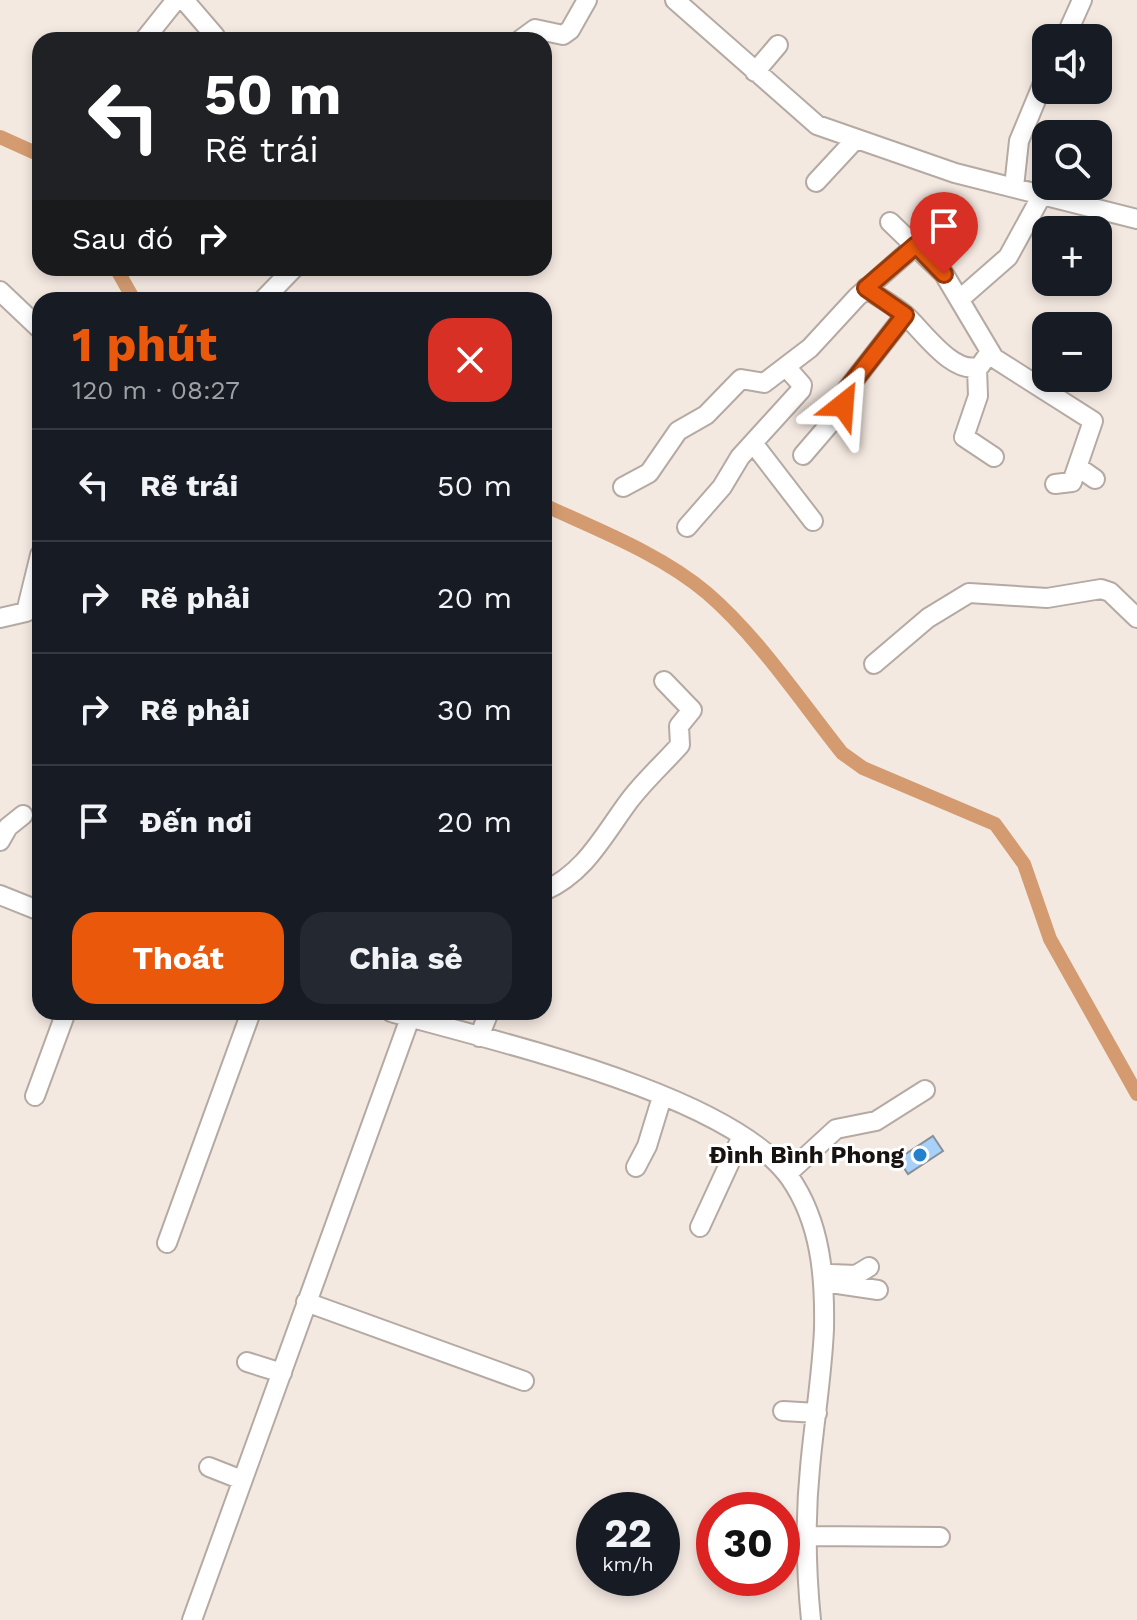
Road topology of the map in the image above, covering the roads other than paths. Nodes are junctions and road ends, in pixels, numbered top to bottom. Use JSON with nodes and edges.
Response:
{"nodes":[{"id":1,"x":176,"y":0,"type":"edge"},
{"id":2,"x":184,"y":0,"type":"edge"},
{"id":3,"x":587,"y":0,"type":"edge"},
{"id":4,"x":675,"y":0,"type":"edge"},
{"id":5,"x":1082,"y":0,"type":"edge"},
{"id":6,"x":1071,"y":24,"type":"edge"},
{"id":7,"x":154,"y":32,"type":"edge"},
{"id":8,"x":212,"y":32,"type":"edge"},
{"id":9,"x":552,"y":33,"type":"edge"},
{"id":10,"x":778,"y":45,"type":"dead end"},
{"id":11,"x":755,"y":72,"type":"junction"},
{"id":12,"x":1034,"y":104,"type":"edge"},
{"id":13,"x":854,"y":141,"type":"junction"},
{"id":14,"x":816,"y":182,"type":"dead end"},
{"id":15,"x":1014,"y":187,"type":"junction"},
{"id":16,"x":1032,"y":192,"type":"edge"},
{"id":17,"x":1039,"y":200,"type":"edge"},
{"id":18,"x":1062,"y":200,"type":"edge"},
{"id":19,"x":1137,"y":219,"type":"edge"},
{"id":20,"x":890,"y":222,"type":"dead end"},
{"id":21,"x":916,"y":245,"type":"junction"},
{"id":22,"x":286,"y":276,"type":"edge"},
{"id":23,"x":866,"y":288,"type":"junction"},
{"id":24,"x":0,"y":291,"type":"edge"},
{"id":25,"x":271,"y":292,"type":"edge"},
{"id":26,"x":960,"y":299,"type":"junction"},
{"id":27,"x":905,"y":315,"type":"junction"},
{"id":28,"x":32,"y":321,"type":"edge"},
{"id":29,"x":983,"y":360,"type":"junction"},
{"id":30,"x":787,"y":368,"type":"junction"},
{"id":31,"x":753,"y":443,"type":"junction"},
{"id":32,"x":803,"y":455,"type":"dead end"},
{"id":33,"x":994,"y":457,"type":"dead end"},
{"id":34,"x":1078,"y":467,"type":"junction"},
{"id":35,"x":1095,"y":479,"type":"dead end"},
{"id":36,"x":1055,"y":484,"type":"dead end"},
{"id":37,"x":623,"y":487,"type":"dead end"},
{"id":38,"x":813,"y":521,"type":"dead end"},
{"id":39,"x":687,"y":527,"type":"dead end"},
{"id":40,"x":32,"y":588,"type":"edge"},
{"id":41,"x":0,"y":618,"type":"edge"},
{"id":42,"x":1137,"y":618,"type":"edge"},
{"id":43,"x":874,"y":664,"type":"dead end"},
{"id":44,"x":664,"y":681,"type":"dead end"},
{"id":45,"x":23,"y":815,"type":"dead end"},
{"id":46,"x":0,"y":841,"type":"edge"},
{"id":47,"x":552,"y":886,"type":"edge"},
{"id":48,"x":3,"y":902,"type":"edge"},
{"id":49,"x":32,"y":909,"type":"edge"},
{"id":50,"x":63,"y":1020,"type":"edge"},
{"id":51,"x":248,"y":1020,"type":"edge"},
{"id":52,"x":409,"y":1020,"type":"edge"},
{"id":53,"x":417,"y":1020,"type":"edge"},
{"id":54,"x":486,"y":1020,"type":"edge"},
{"id":55,"x":479,"y":1037,"type":"junction"},
{"id":56,"x":925,"y":1090,"type":"dead end"},
{"id":57,"x":35,"y":1096,"type":"dead end"},
{"id":58,"x":662,"y":1097,"type":"junction"},
{"id":59,"x":742,"y":1136,"type":"junction"},
{"id":60,"x":636,"y":1167,"type":"dead end"},
{"id":61,"x":787,"y":1174,"type":"junction"},
{"id":62,"x":700,"y":1227,"type":"dead end"},
{"id":63,"x":167,"y":1243,"type":"dead end"},
{"id":64,"x":869,"y":1267,"type":"dead end"},
{"id":65,"x":824,"y":1278,"type":"junction"},
{"id":66,"x":878,"y":1290,"type":"dead end"},
{"id":67,"x":306,"y":1302,"type":"junction"},
{"id":68,"x":247,"y":1362,"type":"dead end"},
{"id":69,"x":282,"y":1373,"type":"junction"},
{"id":70,"x":524,"y":1381,"type":"dead end"},
{"id":71,"x":783,"y":1411,"type":"dead end"},
{"id":72,"x":817,"y":1413,"type":"junction"},
{"id":73,"x":209,"y":1467,"type":"dead end"},
{"id":74,"x":242,"y":1480,"type":"junction"},
{"id":75,"x":808,"y":1536,"type":"junction"},
{"id":76,"x":940,"y":1537,"type":"dead end"},
{"id":77,"x":192,"y":1620,"type":"edge"},
{"id":78,"x":811,"y":1620,"type":"edge"}],
"edges":[{"from":1,"to":7,"type":"street"},
{"from":2,"to":8,"type":"street"},
{"from":3,"to":9,"type":"street"},
{"from":4,"to":11,"type":"street"},
{"from":5,"to":6,"type":"street"},
{"from":10,"to":11,"type":"street"},
{"from":11,"to":13,"type":"street"},
{"from":12,"to":15,"type":"street"},
{"from":13,"to":14,"type":"street"},
{"from":13,"to":15,"type":"street"},
{"from":15,"to":16,"type":"street"},
{"from":17,"to":26,"type":"street"},
{"from":18,"to":19,"type":"street"},
{"from":20,"to":21,"type":"street"},
{"from":21,"to":23,"type":"street"},
{"from":21,"to":26,"type":"street"},
{"from":22,"to":25,"type":"street"},
{"from":23,"to":27,"type":"street"},
{"from":23,"to":30,"type":"street"},
{"from":24,"to":28,"type":"street"},
{"from":26,"to":29,"type":"street"},
{"from":27,"to":29,"type":"street"},
{"from":27,"to":32,"type":"street"},
{"from":29,"to":33,"type":"street"},
{"from":29,"to":34,"type":"street"},
{"from":30,"to":31,"type":"street"},
{"from":30,"to":37,"type":"street"},
{"from":31,"to":38,"type":"street"},
{"from":31,"to":39,"type":"street"},
{"from":34,"to":35,"type":"street"},
{"from":34,"to":36,"type":"street"},
{"from":40,"to":41,"type":"street"},
{"from":42,"to":43,"type":"street"},
{"from":44,"to":47,"type":"street"},
{"from":45,"to":46,"type":"street"},
{"from":48,"to":49,"type":"street"},
{"from":50,"to":57,"type":"street"},
{"from":51,"to":63,"type":"street"},
{"from":52,"to":67,"type":"street"},
{"from":53,"to":55,"type":"street"},
{"from":54,"to":55,"type":"street"},
{"from":55,"to":58,"type":"street"},
{"from":56,"to":61,"type":"street"},
{"from":58,"to":59,"type":"street"},
{"from":58,"to":60,"type":"street"},
{"from":59,"to":61,"type":"street"},
{"from":59,"to":62,"type":"street"},
{"from":61,"to":65,"type":"street"},
{"from":64,"to":65,"type":"street"},
{"from":65,"to":66,"type":"street"},
{"from":65,"to":72,"type":"street"},
{"from":67,"to":69,"type":"street"},
{"from":67,"to":70,"type":"street"},
{"from":68,"to":69,"type":"street"},
{"from":69,"to":74,"type":"street"},
{"from":71,"to":72,"type":"street"},
{"from":72,"to":75,"type":"street"},
{"from":73,"to":74,"type":"street"},
{"from":74,"to":77,"type":"street"},
{"from":75,"to":76,"type":"street"},
{"from":75,"to":78,"type":"street"}]}
